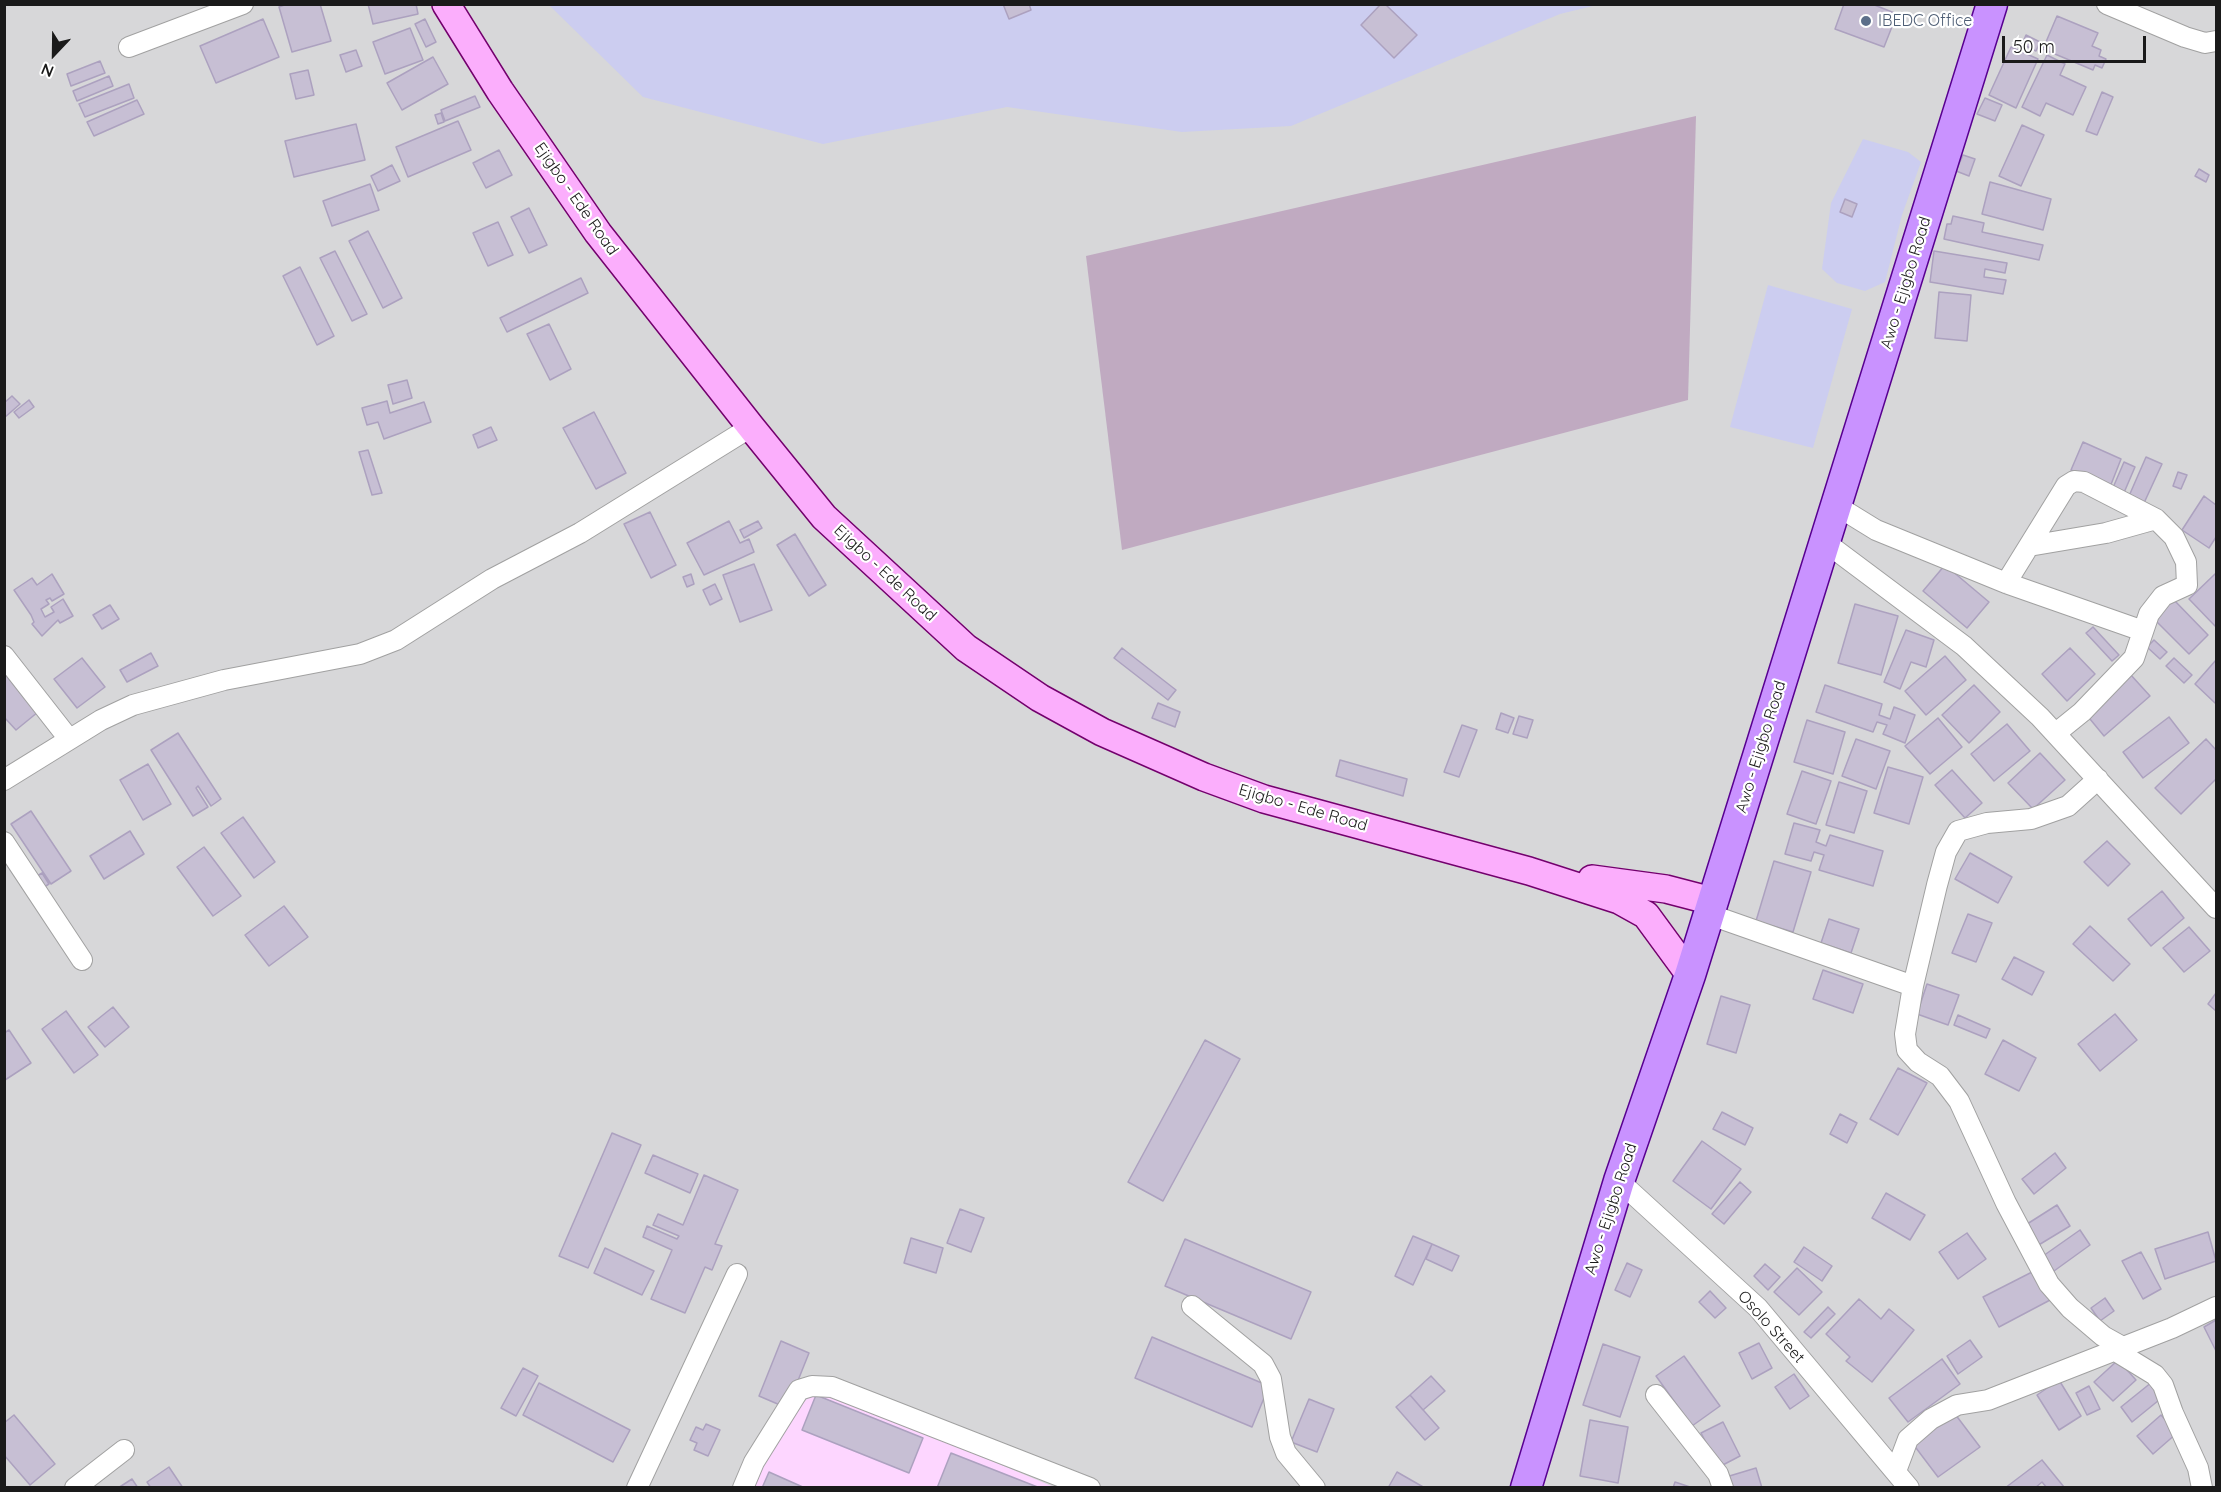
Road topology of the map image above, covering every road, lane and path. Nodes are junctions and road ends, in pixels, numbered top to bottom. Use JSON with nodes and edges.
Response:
{"nodes":[{"id":1,"x":243,"y":4,"type":"edge"},
{"id":2,"x":447,"y":4,"type":"edge"},
{"id":3,"x":1992,"y":4,"type":"edge"},
{"id":4,"x":2107,"y":4,"type":"edge"},
{"id":5,"x":2217,"y":40,"type":"edge"},
{"id":6,"x":129,"y":46,"type":"dead end"},
{"id":7,"x":750,"y":427,"type":"junction"},
{"id":8,"x":1836,"y":506,"type":"junction"},
{"id":9,"x":2156,"y":519,"type":"junction"},
{"id":10,"x":1825,"y":542,"type":"junction"},
{"id":11,"x":2029,"y":546,"type":"junction"},
{"id":12,"x":2006,"y":583,"type":"junction"},
{"id":13,"x":2143,"y":631,"type":"junction"},
{"id":14,"x":4,"y":656,"type":"edge"},
{"id":15,"x":2056,"y":733,"type":"junction"},
{"id":16,"x":69,"y":739,"type":"junction"},
{"id":17,"x":2098,"y":779,"type":"junction"},
{"id":18,"x":4,"y":780,"type":"edge"},
{"id":19,"x":4,"y":842,"type":"edge"},
{"id":20,"x":1529,"y":871,"type":"junction"},
{"id":21,"x":1710,"y":908,"type":"junction"},
{"id":22,"x":2217,"y":908,"type":"edge"},
{"id":23,"x":82,"y":960,"type":"dead end"},
{"id":24,"x":1690,"y":975,"type":"junction"},
{"id":25,"x":1913,"y":986,"type":"junction"},
{"id":26,"x":1619,"y":1181,"type":"junction"},
{"id":27,"x":737,"y":1274,"type":"dead end"},
{"id":28,"x":1192,"y":1306,"type":"dead end"},
{"id":29,"x":2217,"y":1306,"type":"edge"},
{"id":30,"x":2117,"y":1348,"type":"junction"},
{"id":31,"x":1656,"y":1395,"type":"dead end"},
{"id":32,"x":124,"y":1450,"type":"dead end"},
{"id":33,"x":1896,"y":1471,"type":"junction"},
{"id":34,"x":1062,"y":1482,"type":"edge"},
{"id":35,"x":75,"y":1488,"type":"edge"},
{"id":36,"x":637,"y":1488,"type":"edge"},
{"id":37,"x":743,"y":1488,"type":"edge"},
{"id":38,"x":1090,"y":1488,"type":"edge"},
{"id":39,"x":1315,"y":1488,"type":"edge"},
{"id":40,"x":1526,"y":1488,"type":"edge"},
{"id":41,"x":1723,"y":1488,"type":"edge"},
{"id":42,"x":1909,"y":1488,"type":"edge"},
{"id":43,"x":2202,"y":1488,"type":"edge"}],
"edges":[{"from":1,"to":6,"type":"street"},
{"from":2,"to":7,"type":"main road","name":"Ejigbo - Ede Road"},
{"from":3,"to":8,"type":"main road","name":"Awo - Ejigbo Road"},
{"from":4,"to":5,"type":"street"},
{"from":7,"to":16,"type":"street"},
{"from":7,"to":20,"type":"main road","name":"Ejigbo - Ede Road"},
{"from":8,"to":10,"type":"main road","name":"Awo - Ejigbo Road"},
{"from":8,"to":12,"type":"street"},
{"from":9,"to":11,"type":"street"},
{"from":9,"to":11,"type":"street"},
{"from":9,"to":13,"type":"street"},
{"from":10,"to":15,"type":"street"},
{"from":10,"to":21,"type":"main road","name":"Awo - Ejigbo Road"},
{"from":11,"to":12,"type":"street"},
{"from":12,"to":13,"type":"street"},
{"from":13,"to":15,"type":"street"},
{"from":14,"to":16,"type":"street"},
{"from":15,"to":17,"type":"street"},
{"from":16,"to":18,"type":"street"},
{"from":17,"to":22,"type":"street"},
{"from":17,"to":25,"type":"street"},
{"from":19,"to":23,"type":"street"},
{"from":20,"to":21,"type":"main road","name":"Ejigbo - Ede Road"},
{"from":20,"to":24,"type":"main road","name":"Ejigbo - Ede Road"},
{"from":21,"to":24,"type":"main road","name":"Awo - Ejigbo Road"},
{"from":21,"to":25,"type":"street"},
{"from":24,"to":26,"type":"main road","name":"Awo - Ejigbo Road"},
{"from":25,"to":30,"type":"street"},
{"from":26,"to":33,"type":"street","name":"Osolo Street"},
{"from":26,"to":40,"type":"main road","name":"Awo - Ejigbo Road"},
{"from":27,"to":36,"type":"street"},
{"from":28,"to":39,"type":"street"},
{"from":29,"to":30,"type":"street"},
{"from":30,"to":33,"type":"street"},
{"from":30,"to":43,"type":"street"},
{"from":31,"to":41,"type":"street"},
{"from":32,"to":35,"type":"street"},
{"from":33,"to":42,"type":"street","name":"Osolo Street"},
{"from":34,"to":37,"type":"street"},
{"from":34,"to":38,"type":"street"}]}
